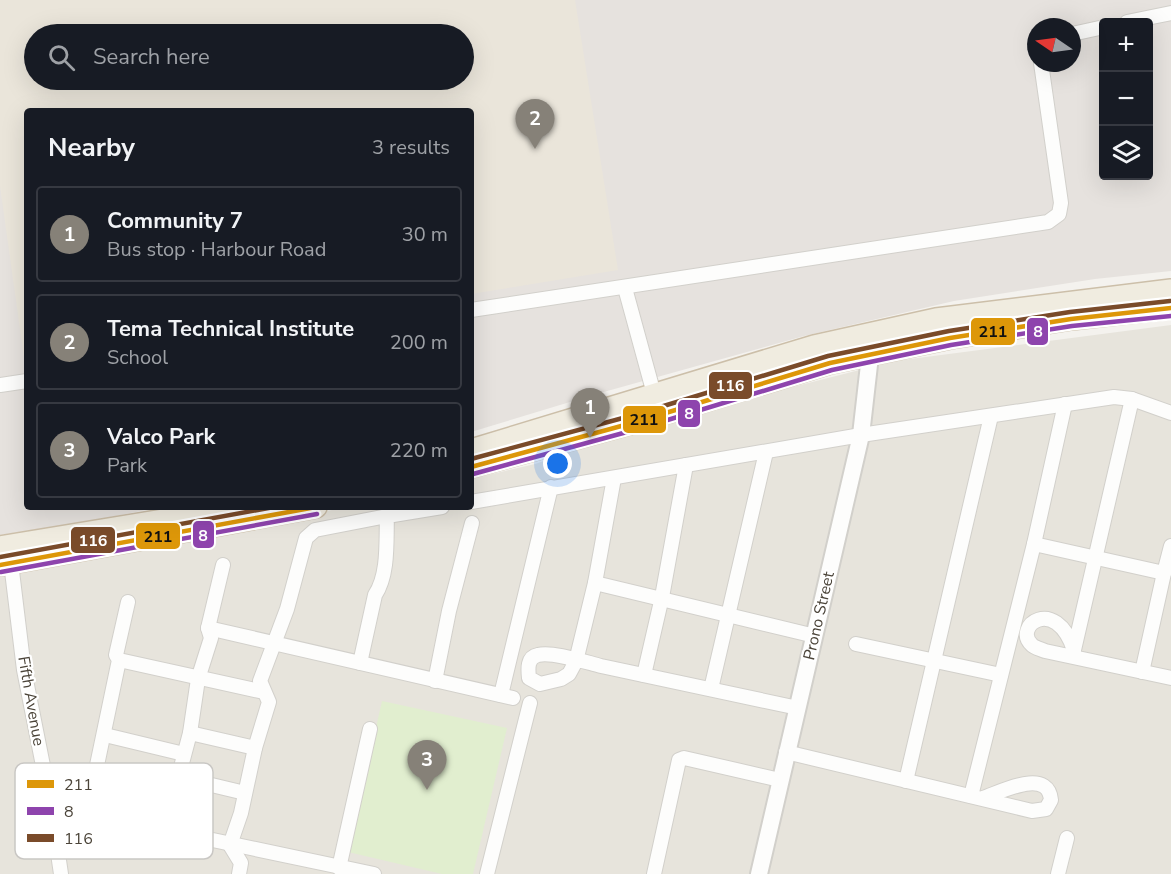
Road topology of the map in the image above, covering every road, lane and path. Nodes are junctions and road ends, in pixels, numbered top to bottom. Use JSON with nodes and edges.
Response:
{"nodes":[{"id":1,"x":1171,"y":13,"type":"edge"},
{"id":2,"x":1147,"y":18,"type":"edge"},
{"id":3,"x":1099,"y":28,"type":"edge"},
{"id":4,"x":1081,"y":32,"type":"edge"},
{"id":5,"x":1042,"y":72,"type":"edge"},
{"id":6,"x":625,"y":288,"type":"junction"},
{"id":7,"x":1171,"y":290,"type":"edge"},
{"id":8,"x":1171,"y":308,"type":"edge"},
{"id":9,"x":474,"y":310,"type":"edge"},
{"id":10,"x":870,"y":356,"type":"junction"},
{"id":11,"x":24,"y":381,"type":"edge"},
{"id":12,"x":0,"y":385,"type":"edge"},
{"id":13,"x":654,"y":394,"type":"junction"},
{"id":14,"x":1132,"y":399,"type":"junction"},
{"id":15,"x":1065,"y":404,"type":"junction"},
{"id":16,"x":1171,"y":413,"type":"edge"},
{"id":17,"x":991,"y":416,"type":"junction"},
{"id":18,"x":861,"y":435,"type":"junction"},
{"id":19,"x":474,"y":449,"type":"edge"},
{"id":20,"x":766,"y":452,"type":"junction"},
{"id":21,"x":686,"y":465,"type":"junction"},
{"id":22,"x":474,"y":466,"type":"edge"},
{"id":23,"x":614,"y":478,"type":"junction"},
{"id":24,"x":551,"y":487,"type":"junction"},
{"id":25,"x":474,"y":501,"type":"edge"},
{"id":26,"x":228,"y":510,"type":"edge"},
{"id":27,"x":298,"y":510,"type":"edge"},
{"id":28,"x":424,"y":510,"type":"edge"},
{"id":29,"x":387,"y":516,"type":"junction"},
{"id":30,"x":472,"y":522,"type":"dead end"},
{"id":31,"x":1034,"y":544,"type":"junction"},
{"id":32,"x":1171,"y":546,"type":"edge"},
{"id":33,"x":4,"y":558,"type":"edge"},
{"id":34,"x":1095,"y":558,"type":"junction"},
{"id":35,"x":223,"y":565,"type":"dead end"},
{"id":36,"x":1164,"y":573,"type":"junction"},
{"id":37,"x":595,"y":583,"type":"junction"},
{"id":38,"x":662,"y":597,"type":"junction"},
{"id":39,"x":128,"y":602,"type":"dead end"},
{"id":40,"x":729,"y":615,"type":"junction"},
{"id":41,"x":208,"y":628,"type":"junction"},
{"id":42,"x":815,"y":636,"type":"junction"},
{"id":43,"x":274,"y":643,"type":"junction"},
{"id":44,"x":856,"y":644,"type":"dead end"},
{"id":45,"x":119,"y":660,"type":"junction"},
{"id":46,"x":933,"y":661,"type":"junction"},
{"id":47,"x":360,"y":663,"type":"junction"},
{"id":48,"x":1142,"y":672,"type":"junction"},
{"id":49,"x":644,"y":675,"type":"junction"},
{"id":50,"x":1001,"y":675,"type":"junction"},
{"id":51,"x":1171,"y":678,"type":"edge"},
{"id":52,"x":198,"y":679,"type":"junction"},
{"id":53,"x":435,"y":681,"type":"junction"},
{"id":54,"x":711,"y":689,"type":"junction"},
{"id":55,"x":264,"y":692,"type":"junction"},
{"id":56,"x":531,"y":703,"type":"dead end"},
{"id":57,"x":798,"y":708,"type":"junction"},
{"id":58,"x":370,"y":729,"type":"dead end"},
{"id":59,"x":190,"y":733,"type":"junction"},
{"id":60,"x":105,"y":735,"type":"junction"},
{"id":61,"x":255,"y":748,"type":"junction"},
{"id":62,"x":786,"y":752,"type":"junction"},
{"id":63,"x":184,"y":754,"type":"junction"},
{"id":64,"x":42,"y":763,"type":"edge"},
{"id":65,"x":99,"y":763,"type":"edge"},
{"id":66,"x":182,"y":763,"type":"edge"},
{"id":67,"x":780,"y":780,"type":"junction"},
{"id":68,"x":906,"y":781,"type":"junction"},
{"id":69,"x":213,"y":785,"type":"edge"},
{"id":70,"x":245,"y":793,"type":"junction"},
{"id":71,"x":1066,"y":838,"type":"dead end"},
{"id":72,"x":213,"y":841,"type":"edge"},
{"id":73,"x":230,"y":845,"type":"junction"},
{"id":74,"x":59,"y":859,"type":"edge"},
{"id":75,"x":339,"y":868,"type":"junction"},
{"id":76,"x":320,"y":869,"type":"edge"},
{"id":77,"x":61,"y":874,"type":"edge"},
{"id":78,"x":239,"y":874,"type":"edge"},
{"id":79,"x":374,"y":874,"type":"edge"},
{"id":80,"x":487,"y":874,"type":"edge"},
{"id":81,"x":654,"y":874,"type":"edge"},
{"id":82,"x":759,"y":874,"type":"edge"},
{"id":83,"x":1058,"y":874,"type":"edge"}],
"edges":[{"from":1,"to":2,"type":"street"},
{"from":3,"to":4,"type":"street"},
{"from":5,"to":6,"type":"street"},
{"from":6,"to":9,"type":"street"},
{"from":6,"to":13,"type":"street"},
{"from":7,"to":13,"type":"highway"},
{"from":8,"to":10,"type":"highway"},
{"from":10,"to":18,"type":"street","name":"Prono Street"},
{"from":10,"to":22,"type":"highway"},
{"from":11,"to":12,"type":"street"},
{"from":13,"to":19,"type":"highway"},
{"from":14,"to":15,"type":"street"},
{"from":14,"to":16,"type":"street"},
{"from":14,"to":34,"type":"street"},
{"from":15,"to":17,"type":"street"},
{"from":15,"to":31,"type":"street"},
{"from":17,"to":18,"type":"street"},
{"from":17,"to":46,"type":"street"},
{"from":18,"to":20,"type":"street"},
{"from":18,"to":42,"type":"street","name":"Prono Street"},
{"from":20,"to":21,"type":"street"},
{"from":20,"to":40,"type":"street"},
{"from":21,"to":23,"type":"street"},
{"from":21,"to":38,"type":"street"},
{"from":23,"to":24,"type":"street"},
{"from":23,"to":37,"type":"street"},
{"from":24,"to":25,"type":"street"},
{"from":24,"to":53,"type":"street"},
{"from":26,"to":33,"type":"highway"},
{"from":27,"to":33,"type":"highway"},
{"from":28,"to":29,"type":"street"},
{"from":29,"to":43,"type":"street"},
{"from":29,"to":47,"type":"street"},
{"from":30,"to":53,"type":"street"},
{"from":31,"to":34,"type":"street"},
{"from":31,"to":50,"type":"street"},
{"from":32,"to":36,"type":"street"},
{"from":33,"to":64,"type":"street","name":"Fifth Avenue"},
{"from":34,"to":36,"type":"street"},
{"from":34,"to":48,"type":"street"},
{"from":35,"to":41,"type":"street"},
{"from":36,"to":48,"type":"street"},
{"from":37,"to":38,"type":"street"},
{"from":37,"to":49,"type":"street"},
{"from":38,"to":40,"type":"street"},
{"from":38,"to":49,"type":"street"},
{"from":39,"to":45,"type":"street"},
{"from":40,"to":42,"type":"street"},
{"from":40,"to":54,"type":"street"},
{"from":41,"to":43,"type":"street"},
{"from":41,"to":52,"type":"street"},
{"from":42,"to":57,"type":"street","name":"Prono Street"},
{"from":43,"to":47,"type":"street"},
{"from":43,"to":55,"type":"street"},
{"from":44,"to":46,"type":"street"},
{"from":45,"to":52,"type":"street"},
{"from":45,"to":60,"type":"street"},
{"from":46,"to":50,"type":"street"},
{"from":46,"to":68,"type":"street"},
{"from":47,"to":53,"type":"street"},
{"from":48,"to":51,"type":"street"},
{"from":49,"to":54,"type":"street"},
{"from":50,"to":68,"type":"street"},
{"from":52,"to":55,"type":"street"},
{"from":52,"to":59,"type":"street"},
{"from":54,"to":57,"type":"street"},
{"from":55,"to":61,"type":"street"},
{"from":56,"to":80,"type":"street"},
{"from":57,"to":62,"type":"street","name":"Prono Street"},
{"from":58,"to":75,"type":"street"},
{"from":59,"to":61,"type":"street"},
{"from":59,"to":63,"type":"street"},
{"from":60,"to":63,"type":"street"},
{"from":60,"to":65,"type":"street"},
{"from":61,"to":70,"type":"street"},
{"from":62,"to":67,"type":"street","name":"Prono Street"},
{"from":62,"to":68,"type":"street"},
{"from":63,"to":66,"type":"street"},
{"from":67,"to":81,"type":"street"},
{"from":67,"to":82,"type":"street","name":"Prono Street"},
{"from":69,"to":70,"type":"street"},
{"from":70,"to":73,"type":"street"},
{"from":71,"to":83,"type":"street"},
{"from":72,"to":73,"type":"street"},
{"from":73,"to":76,"type":"street"},
{"from":73,"to":78,"type":"street"},
{"from":74,"to":77,"type":"street","name":"Fifth Avenue"},
{"from":75,"to":76,"type":"street"},
{"from":75,"to":79,"type":"street"}]}
